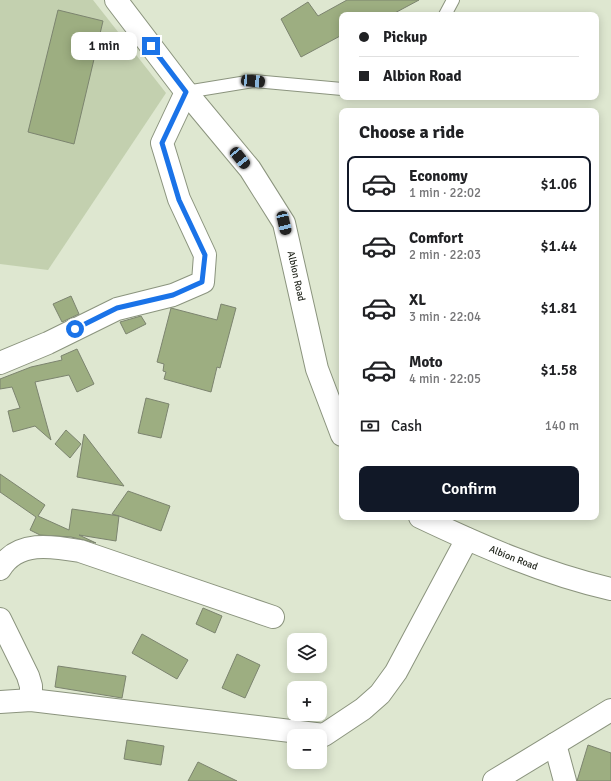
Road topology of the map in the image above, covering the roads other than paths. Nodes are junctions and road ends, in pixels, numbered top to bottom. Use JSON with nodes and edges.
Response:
{"nodes":[{"id":1,"x":116,"y":0,"type":"edge"},
{"id":2,"x":453,"y":0,"type":"edge"},
{"id":3,"x":447,"y":12,"type":"edge"},
{"id":4,"x":339,"y":89,"type":"edge"},
{"id":5,"x":186,"y":92,"type":"junction"},
{"id":6,"x":0,"y":363,"type":"edge"},
{"id":7,"x":339,"y":427,"type":"edge"},
{"id":8,"x":426,"y":520,"type":"edge"},
{"id":9,"x":467,"y":539,"type":"junction"},
{"id":10,"x":0,"y":569,"type":"edge"},
{"id":11,"x":611,"y":589,"type":"edge"},
{"id":12,"x":273,"y":617,"type":"dead end"},
{"id":13,"x":0,"y":619,"type":"edge"},
{"id":14,"x":31,"y":700,"type":"junction"},
{"id":15,"x":0,"y":702,"type":"edge"},
{"id":16,"x":611,"y":710,"type":"edge"},
{"id":17,"x":555,"y":744,"type":"junction"},
{"id":18,"x":494,"y":781,"type":"edge"},
{"id":19,"x":566,"y":781,"type":"edge"}],
"edges":[{"from":1,"to":5,"type":"street","name":"Albion Road"},
{"from":2,"to":3,"type":"lane"},
{"from":4,"to":5,"type":"lane"},
{"from":5,"to":6,"type":"street"},
{"from":5,"to":7,"type":"street","name":"Albion Road"},
{"from":8,"to":9,"type":"street","name":"Albion Road"},
{"from":9,"to":11,"type":"street","name":"Albion Road"},
{"from":9,"to":14,"type":"street"},
{"from":10,"to":12,"type":"street"},
{"from":13,"to":14,"type":"street"},
{"from":14,"to":15,"type":"street"},
{"from":16,"to":17,"type":"street"},
{"from":17,"to":18,"type":"street"},
{"from":17,"to":19,"type":"street"}]}
